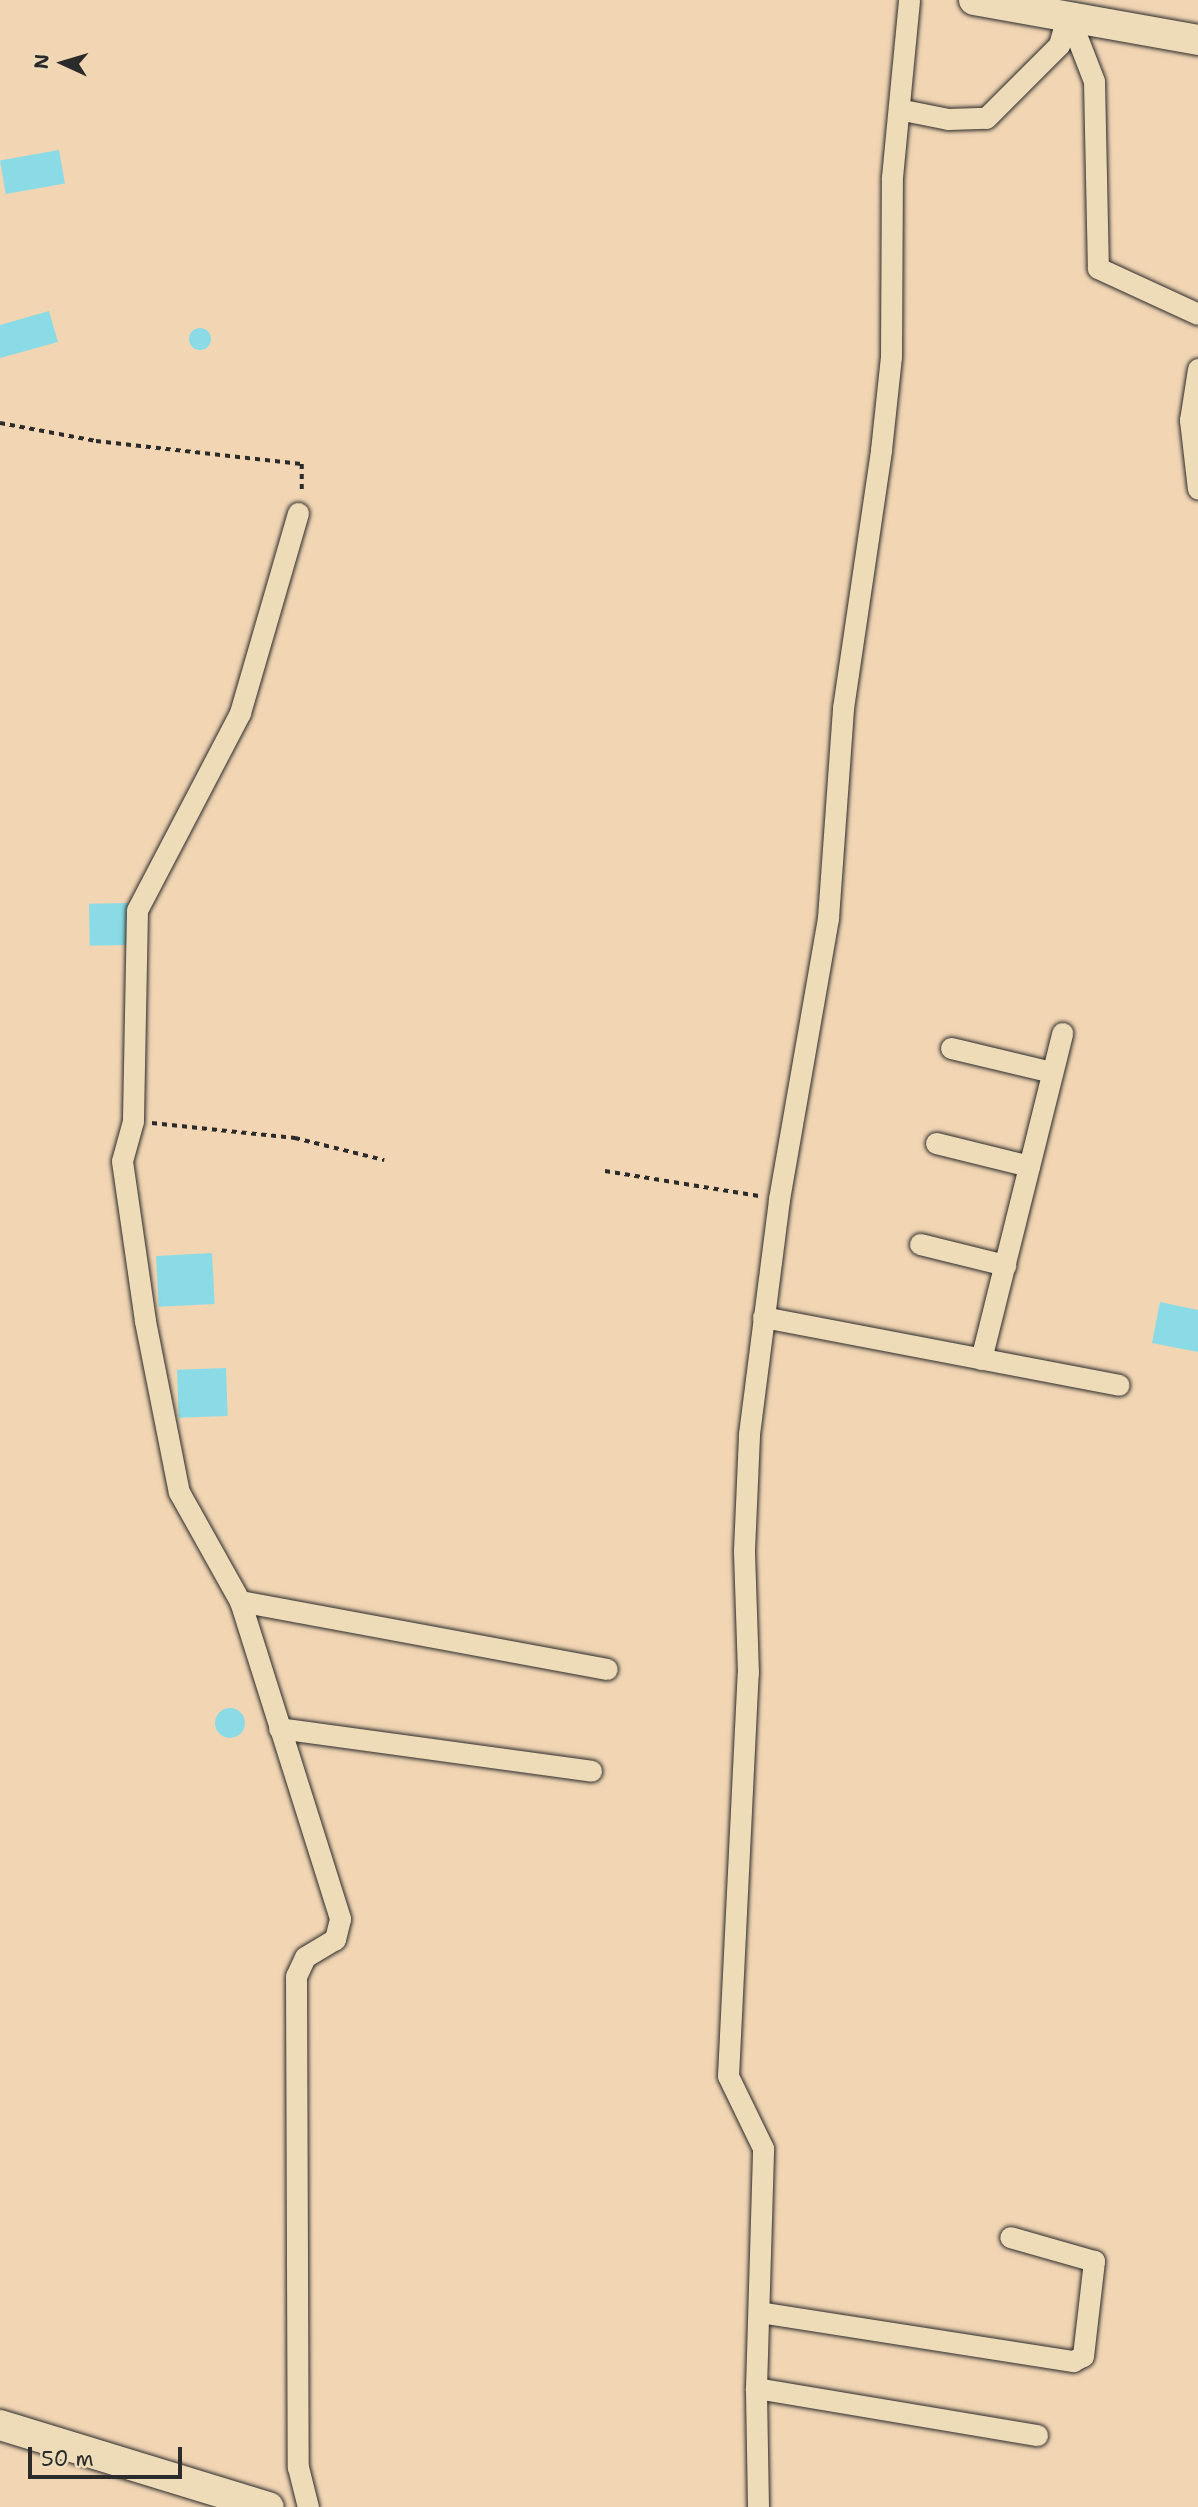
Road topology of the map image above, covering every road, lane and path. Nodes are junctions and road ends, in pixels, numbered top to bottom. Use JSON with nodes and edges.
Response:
{"nodes":[{"id":1,"x":909,"y":0,"type":"edge"},
{"id":2,"x":974,"y":0,"type":"edge"},
{"id":3,"x":1068,"y":14,"type":"junction"},
{"id":4,"x":1198,"y":40,"type":"edge"},
{"id":5,"x":903,"y":110,"type":"junction"},
{"id":6,"x":1198,"y":314,"type":"edge"},
{"id":7,"x":1198,"y":369,"type":"edge"},
{"id":8,"x":0,"y":423,"type":"edge"},
{"id":9,"x":1198,"y":489,"type":"edge"},
{"id":10,"x":298,"y":513,"type":"joint"},
{"id":11,"x":1062,"y":1033,"type":"dead end"},
{"id":12,"x":951,"y":1048,"type":"dead end"},
{"id":13,"x":1052,"y":1072,"type":"junction"},
{"id":14,"x":133,"y":1121,"type":"junction"},
{"id":15,"x":936,"y":1143,"type":"dead end"},
{"id":16,"x":384,"y":1160,"type":"dead end"},
{"id":17,"x":1029,"y":1166,"type":"junction"},
{"id":18,"x":606,"y":1171,"type":"dead end"},
{"id":19,"x":779,"y":1199,"type":"junction"},
{"id":20,"x":920,"y":1244,"type":"dead end"},
{"id":21,"x":1005,"y":1265,"type":"junction"},
{"id":22,"x":763,"y":1317,"type":"junction"},
{"id":23,"x":981,"y":1359,"type":"junction"},
{"id":24,"x":1119,"y":1385,"type":"dead end"},
{"id":25,"x":240,"y":1601,"type":"junction"},
{"id":26,"x":607,"y":1669,"type":"dead end"},
{"id":27,"x":279,"y":1728,"type":"junction"},
{"id":28,"x":591,"y":1771,"type":"dead end"},
{"id":29,"x":1010,"y":2237,"type":"dead end"},
{"id":30,"x":759,"y":2312,"type":"junction"},
{"id":31,"x":756,"y":2388,"type":"junction"},
{"id":32,"x":0,"y":2425,"type":"edge"},
{"id":33,"x":1037,"y":2435,"type":"dead end"},
{"id":34,"x":269,"y":2507,"type":"edge"},
{"id":35,"x":308,"y":2507,"type":"edge"},
{"id":36,"x":758,"y":2507,"type":"edge"}],
"edges":[{"from":1,"to":5,"type":"street"},
{"from":2,"to":3,"type":"main road"},
{"from":3,"to":4,"type":"main road"},
{"from":3,"to":5,"type":"street"},
{"from":3,"to":6,"type":"street"},
{"from":5,"to":19,"type":"street"},
{"from":7,"to":9,"type":"street"},
{"from":8,"to":10,"type":"path"},
{"from":10,"to":14,"type":"street"},
{"from":11,"to":13,"type":"street"},
{"from":12,"to":13,"type":"street"},
{"from":13,"to":17,"type":"street"},
{"from":14,"to":16,"type":"path"},
{"from":14,"to":25,"type":"street"},
{"from":15,"to":17,"type":"street"},
{"from":17,"to":21,"type":"street"},
{"from":18,"to":19,"type":"path"},
{"from":19,"to":22,"type":"street"},
{"from":20,"to":21,"type":"street"},
{"from":21,"to":23,"type":"street"},
{"from":22,"to":23,"type":"street"},
{"from":22,"to":30,"type":"street"},
{"from":23,"to":24,"type":"street"},
{"from":25,"to":26,"type":"street"},
{"from":25,"to":27,"type":"street"},
{"from":27,"to":28,"type":"street"},
{"from":27,"to":35,"type":"street"},
{"from":29,"to":30,"type":"street"},
{"from":30,"to":31,"type":"street"},
{"from":31,"to":33,"type":"street"},
{"from":31,"to":36,"type":"street"},
{"from":32,"to":34,"type":"main road"}]}
